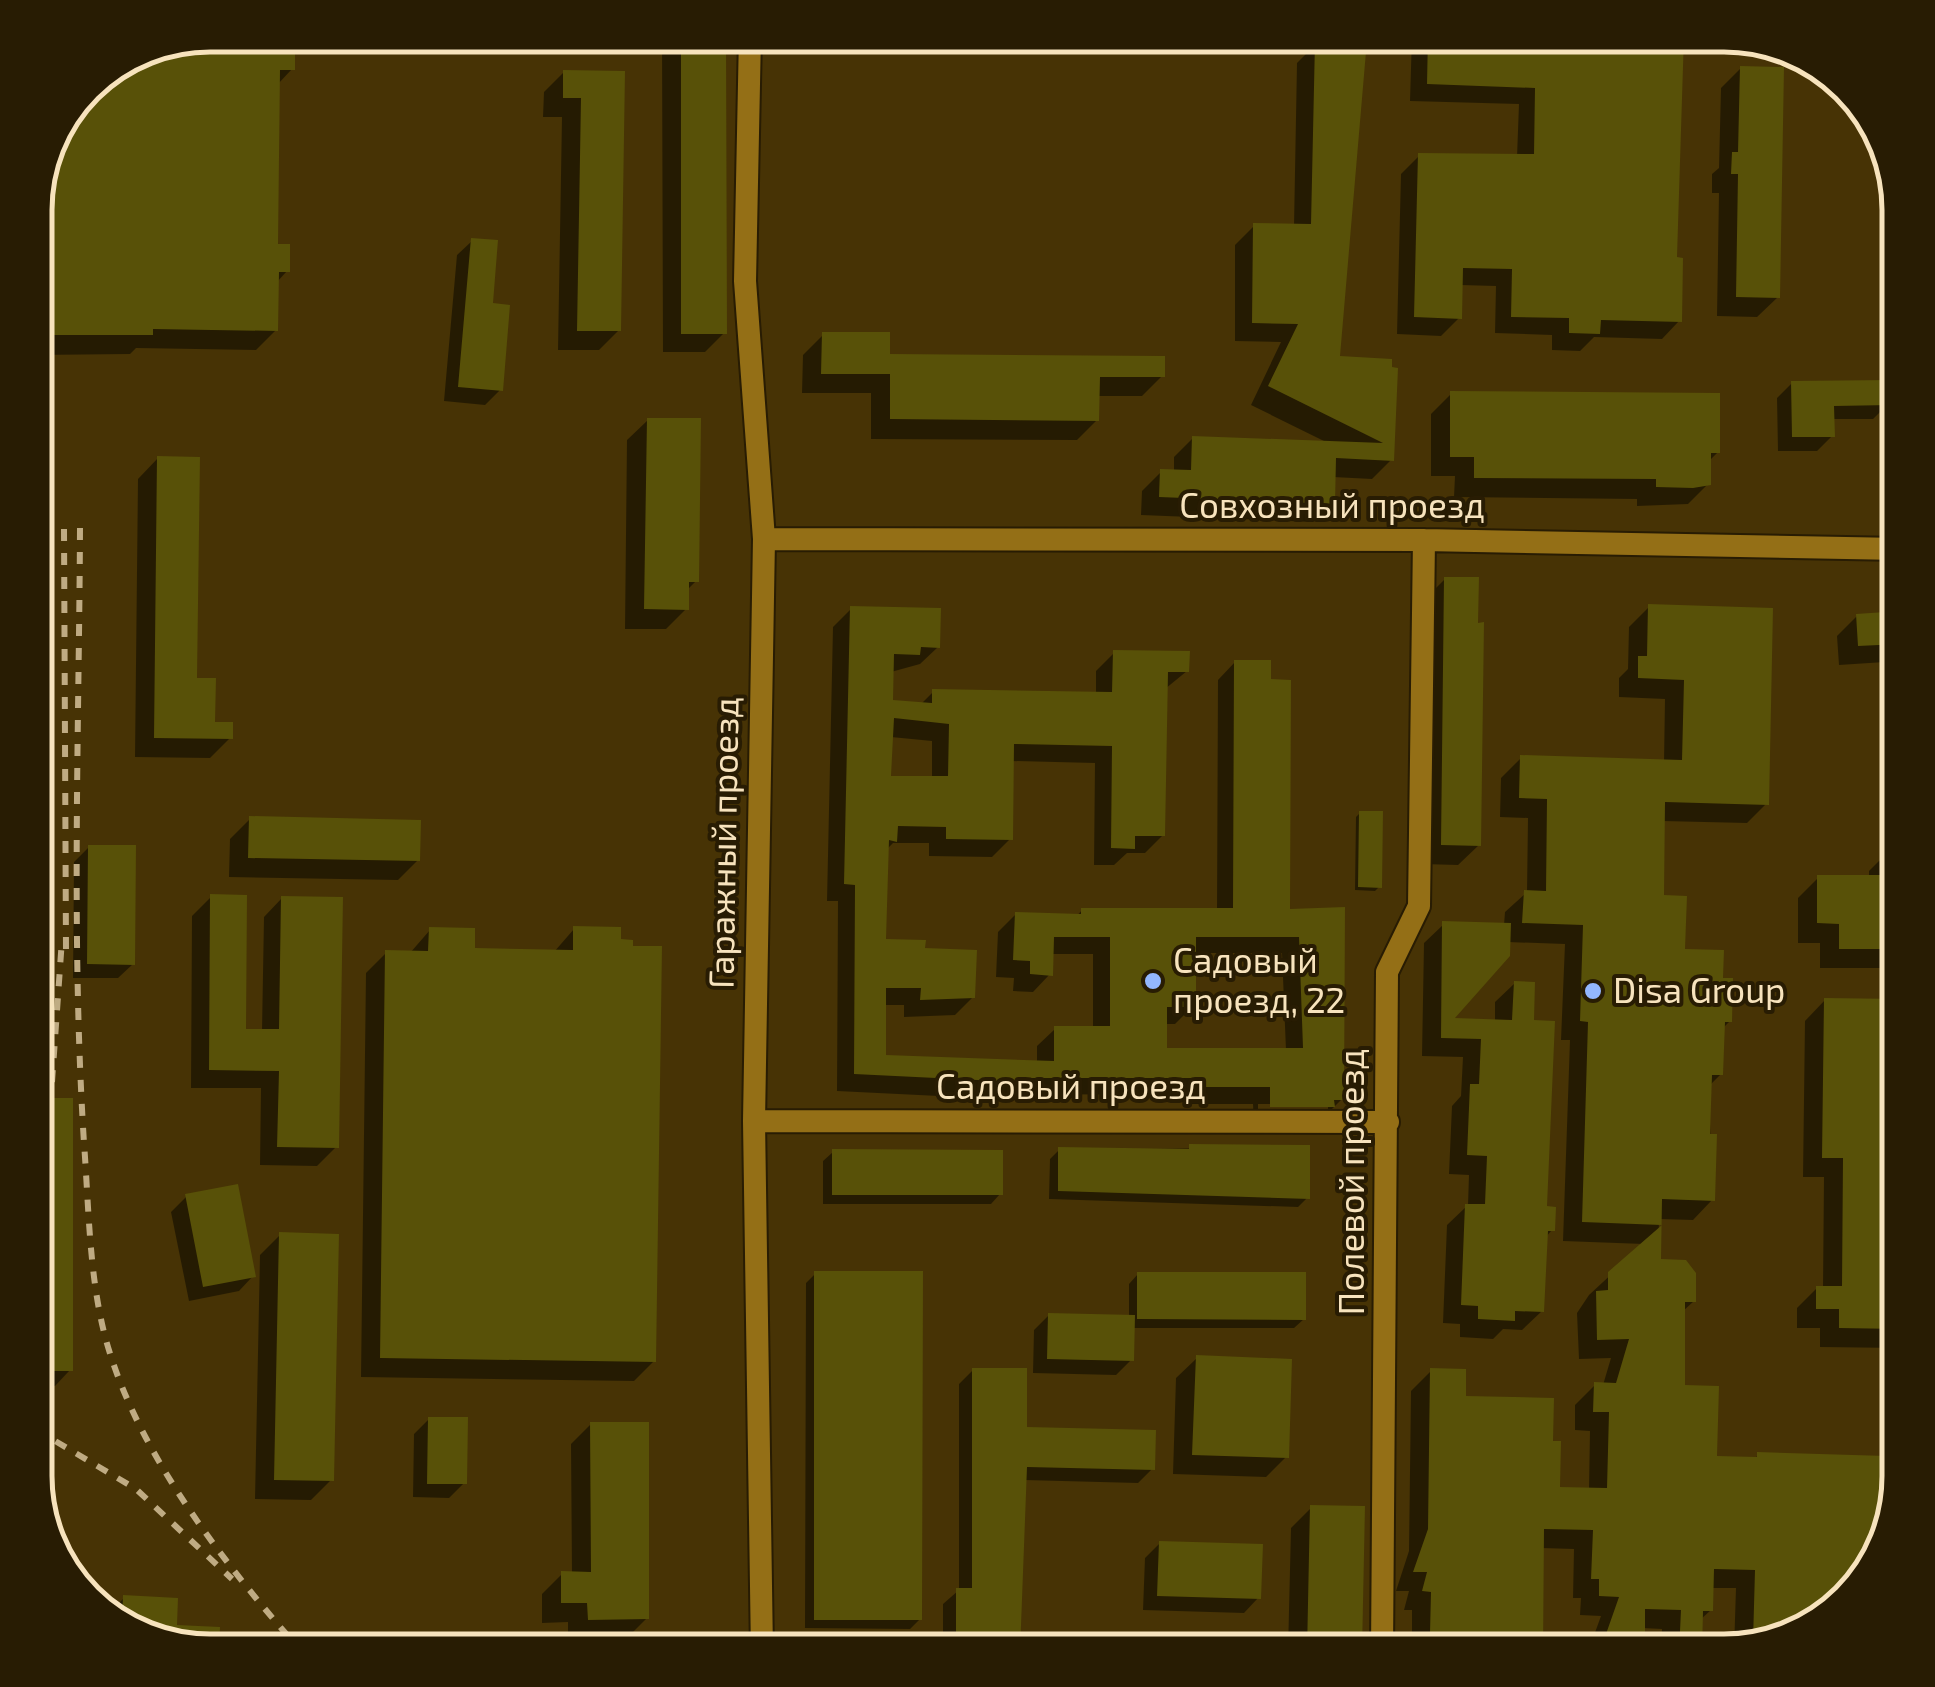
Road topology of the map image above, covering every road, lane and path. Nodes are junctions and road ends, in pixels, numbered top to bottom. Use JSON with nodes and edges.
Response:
{"nodes":[{"id":1,"x":750,"y":52,"type":"edge"},
{"id":2,"x":764,"y":539,"type":"junction"},
{"id":3,"x":1424,"y":540,"type":"junction"},
{"id":4,"x":1882,"y":549,"type":"edge"},
{"id":5,"x":754,"y":1121,"type":"junction"},
{"id":6,"x":1388,"y":1122,"type":"junction"},
{"id":7,"x":762,"y":1634,"type":"edge"},
{"id":8,"x":1382,"y":1634,"type":"edge"}],
"edges":[{"from":1,"to":2,"type":"street","name":"Гаражный проезд"},
{"from":2,"to":3,"type":"street","name":"Совхозный проезд"},
{"from":2,"to":5,"type":"street","name":"Гаражный проезд"},
{"from":3,"to":4,"type":"street","name":"Совхозный проезд"},
{"from":3,"to":6,"type":"street","name":"Полевой проезд"},
{"from":5,"to":6,"type":"street","name":"Садовый проезд"},
{"from":5,"to":7,"type":"street","name":"Гаражный проезд"},
{"from":6,"to":8,"type":"street","name":"Полевой проезд"}]}
